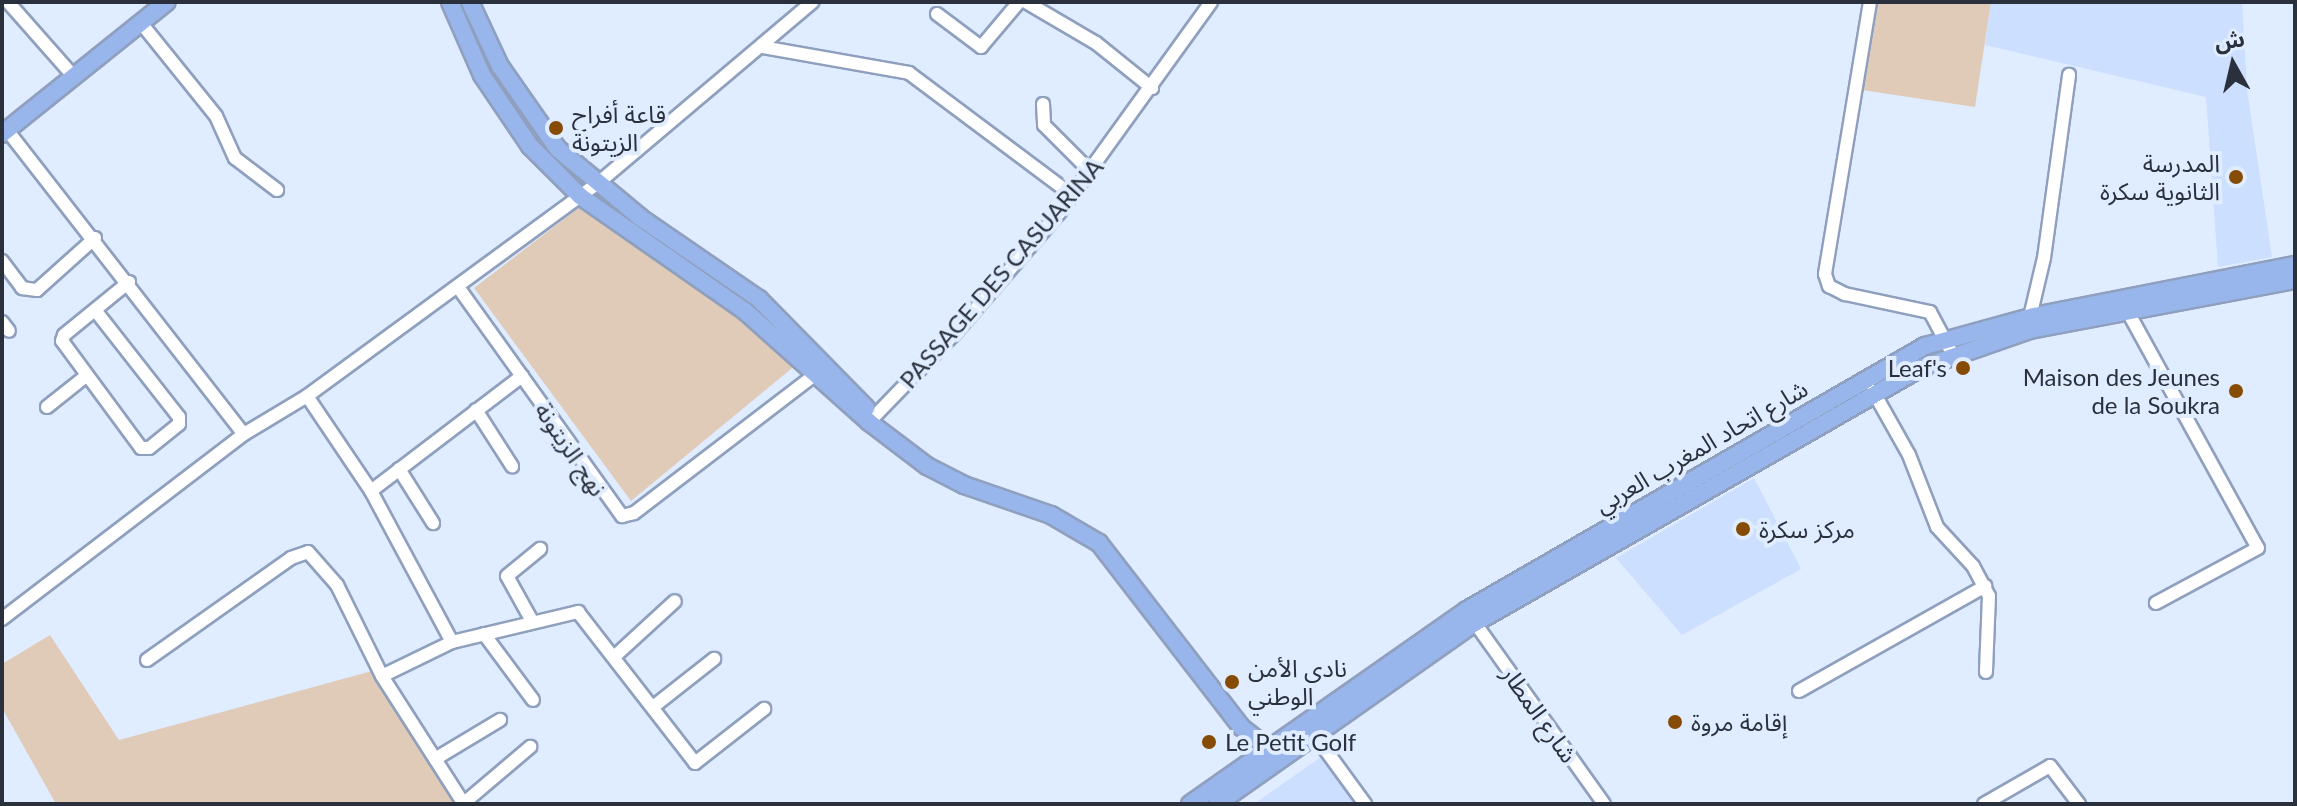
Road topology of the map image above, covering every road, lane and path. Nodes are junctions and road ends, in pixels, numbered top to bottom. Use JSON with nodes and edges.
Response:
{"nodes":[{"id":1,"x":8,"y":2,"type":"edge"},
{"id":2,"x":167,"y":2,"type":"edge"},
{"id":3,"x":450,"y":2,"type":"edge"},
{"id":4,"x":470,"y":2,"type":"edge"},
{"id":5,"x":812,"y":2,"type":"edge"},
{"id":6,"x":1019,"y":2,"type":"edge"},
{"id":7,"x":1026,"y":2,"type":"edge"},
{"id":8,"x":1211,"y":2,"type":"edge"},
{"id":9,"x":1870,"y":2,"type":"edge"},
{"id":10,"x":937,"y":14,"type":"dead end"},
{"id":11,"x":141,"y":23,"type":"junction"},
{"id":12,"x":762,"y":47,"type":"junction"},
{"id":13,"x":2069,"y":75,"type":"dead end"},
{"id":14,"x":75,"y":78,"type":"junction"},
{"id":15,"x":1152,"y":88,"type":"junction"},
{"id":16,"x":1043,"y":104,"type":"dead end"},
{"id":17,"x":5,"y":132,"type":"edge"},
{"id":18,"x":1090,"y":171,"type":"junction"},
{"id":19,"x":597,"y":184,"type":"junction"},
{"id":20,"x":277,"y":190,"type":"dead end"},
{"id":21,"x":1072,"y":195,"type":"junction"},
{"id":22,"x":580,"y":196,"type":"junction"},
{"id":23,"x":95,"y":238,"type":"junction"},
{"id":24,"x":2,"y":261,"type":"edge"},
{"id":25,"x":2295,"y":265,"type":"edge"},
{"id":26,"x":2295,"y":280,"type":"edge"},
{"id":27,"x":129,"y":282,"type":"junction"},
{"id":28,"x":458,"y":287,"type":"junction"},
{"id":29,"x":95,"y":310,"type":"junction"},
{"id":30,"x":2128,"y":312,"type":"junction"},
{"id":31,"x":2030,"y":317,"type":"junction"},
{"id":32,"x":1950,"y":348,"type":"junction"},
{"id":33,"x":822,"y":369,"type":"junction"},
{"id":34,"x":86,"y":376,"type":"junction"},
{"id":35,"x":522,"y":376,"type":"junction"},
{"id":36,"x":1873,"y":391,"type":"junction"},
{"id":37,"x":307,"y":396,"type":"junction"},
{"id":38,"x":47,"y":407,"type":"dead end"},
{"id":39,"x":476,"y":410,"type":"junction"},
{"id":40,"x":875,"y":424,"type":"junction"},
{"id":41,"x":244,"y":434,"type":"junction"},
{"id":42,"x":512,"y":466,"type":"dead end"},
{"id":43,"x":399,"y":469,"type":"junction"},
{"id":44,"x":371,"y":491,"type":"junction"},
{"id":45,"x":433,"y":523,"type":"dead end"},
{"id":46,"x":540,"y":549,"type":"dead end"},
{"id":47,"x":1985,"y":586,"type":"junction"},
{"id":48,"x":675,"y":601,"type":"dead end"},
{"id":49,"x":2156,"y":603,"type":"dead end"},
{"id":50,"x":2,"y":619,"type":"edge"},
{"id":51,"x":532,"y":621,"type":"junction"},
{"id":52,"x":1475,"y":623,"type":"junction"},
{"id":53,"x":484,"y":634,"type":"junction"},
{"id":54,"x":452,"y":642,"type":"junction"},
{"id":55,"x":615,"y":656,"type":"junction"},
{"id":56,"x":714,"y":659,"type":"dead end"},
{"id":57,"x":147,"y":660,"type":"dead end"},
{"id":58,"x":1986,"y":672,"type":"dead end"},
{"id":59,"x":382,"y":676,"type":"junction"},
{"id":60,"x":1799,"y":691,"type":"dead end"},
{"id":61,"x":533,"y":700,"type":"dead end"},
{"id":62,"x":653,"y":707,"type":"junction"},
{"id":63,"x":764,"y":709,"type":"dead end"},
{"id":64,"x":500,"y":720,"type":"dead end"},
{"id":65,"x":1241,"y":727,"type":"junction"},
{"id":66,"x":1314,"y":734,"type":"junction"},
{"id":67,"x":530,"y":747,"type":"dead end"},
{"id":68,"x":1275,"y":753,"type":"junction"},
{"id":69,"x":435,"y":759,"type":"junction"},
{"id":70,"x":1254,"y":768,"type":"junction"},
{"id":71,"x":464,"y":804,"type":"edge"},
{"id":72,"x":1190,"y":804,"type":"edge"},
{"id":73,"x":1217,"y":804,"type":"edge"},
{"id":74,"x":1365,"y":804,"type":"edge"},
{"id":75,"x":1604,"y":804,"type":"edge"},
{"id":76,"x":1984,"y":804,"type":"edge"},
{"id":77,"x":2079,"y":804,"type":"edge"}],
"edges":[{"from":1,"to":14,"type":"street"},
{"from":2,"to":11,"type":"main road"},
{"from":3,"to":22,"type":"main road"},
{"from":4,"to":19,"type":"main road"},
{"from":5,"to":12,"type":"street"},
{"from":6,"to":10,"type":"street"},
{"from":7,"to":15,"type":"street"},
{"from":8,"to":15,"type":"street","name":"PASSAGE DES CASUARINA"},
{"from":9,"to":32,"type":"street"},
{"from":11,"to":14,"type":"main road"},
{"from":11,"to":20,"type":"street"},
{"from":12,"to":19,"type":"street"},
{"from":12,"to":21,"type":"street"},
{"from":13,"to":31,"type":"street"},
{"from":14,"to":17,"type":"main road"},
{"from":15,"to":18,"type":"street","name":"PASSAGE DES CASUARINA"},
{"from":16,"to":18,"type":"street"},
{"from":17,"to":23,"type":"street"},
{"from":18,"to":21,"type":"street","name":"PASSAGE DES CASUARINA"},
{"from":19,"to":22,"type":"street"},
{"from":19,"to":33,"type":"main road"},
{"from":21,"to":40,"type":"street","name":"PASSAGE DES CASUARINA"},
{"from":22,"to":28,"type":"street"},
{"from":22,"to":33,"type":"main road"},
{"from":23,"to":24,"type":"street"},
{"from":23,"to":27,"type":"street"},
{"from":25,"to":31,"type":"main road","name":"شارع اتحاد المغرب العربي"},
{"from":26,"to":30,"type":"main road","name":"شارع اتحاد المغرب العربي"},
{"from":27,"to":29,"type":"street"},
{"from":27,"to":41,"type":"street"},
{"from":28,"to":35,"type":"street","name":"نهج الزيتونة"},
{"from":28,"to":37,"type":"street"},
{"from":29,"to":34,"type":"street"},
{"from":29,"to":34,"type":"street"},
{"from":30,"to":32,"type":"main road","name":"شارع اتحاد المغرب العربي"},
{"from":30,"to":49,"type":"street"},
{"from":31,"to":32,"type":"main road","name":"شارع اتحاد المغرب العربي"},
{"from":32,"to":36,"type":"main road","name":"شارع اتحاد المغرب العربي"},
{"from":32,"to":68,"type":"main road","name":"شارع اتحاد المغرب العربي"},
{"from":33,"to":35,"type":"street","name":"نهج الزيتونة"},
{"from":33,"to":40,"type":"main road"},
{"from":34,"to":38,"type":"street"},
{"from":35,"to":39,"type":"street"},
{"from":36,"to":47,"type":"street"},
{"from":36,"to":52,"type":"main road","name":"شارع اتحاد المغرب العربي"},
{"from":37,"to":41,"type":"street"},
{"from":37,"to":44,"type":"street"},
{"from":39,"to":42,"type":"street"},
{"from":39,"to":43,"type":"street"},
{"from":40,"to":65,"type":"main road"},
{"from":41,"to":50,"type":"street"},
{"from":43,"to":44,"type":"street"},
{"from":43,"to":45,"type":"street"},
{"from":44,"to":54,"type":"street"},
{"from":46,"to":51,"type":"street"},
{"from":47,"to":58,"type":"street"},
{"from":47,"to":60,"type":"street"},
{"from":48,"to":55,"type":"street"},
{"from":51,"to":53,"type":"street"},
{"from":51,"to":55,"type":"street"},
{"from":52,"to":66,"type":"main road","name":"شارع اتحاد المغرب العربي"},
{"from":52,"to":75,"type":"street","name":"شارع المطار"},
{"from":53,"to":54,"type":"street"},
{"from":53,"to":61,"type":"street"},
{"from":54,"to":59,"type":"street"},
{"from":55,"to":62,"type":"street"},
{"from":56,"to":62,"type":"street"},
{"from":57,"to":59,"type":"street"},
{"from":59,"to":69,"type":"street"},
{"from":62,"to":63,"type":"street"},
{"from":64,"to":69,"type":"street"},
{"from":65,"to":68,"type":"main road"},
{"from":65,"to":70,"type":"main road"},
{"from":66,"to":68,"type":"main road","name":"شارع اتحاد المغرب العربي"},
{"from":66,"to":74,"type":"street"},
{"from":67,"to":71,"type":"street"},
{"from":68,"to":70,"type":"main road","name":"شارع اتحاد المغرب العربي"},
{"from":69,"to":71,"type":"street"},
{"from":70,"to":72,"type":"main road","name":"شارع اتحاد المغرب العربي"},
{"from":70,"to":73,"type":"main road","name":"شارع اتحاد المغرب العربي"},
{"from":76,"to":77,"type":"street"}]}
